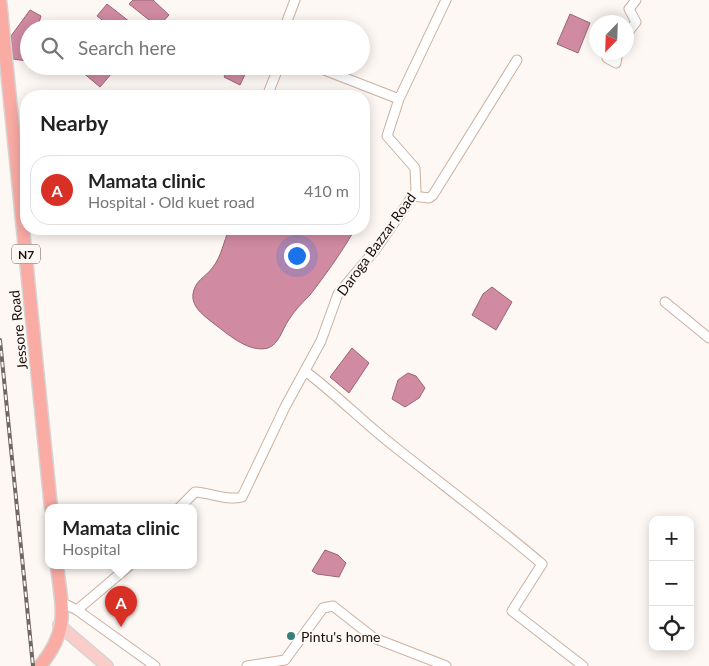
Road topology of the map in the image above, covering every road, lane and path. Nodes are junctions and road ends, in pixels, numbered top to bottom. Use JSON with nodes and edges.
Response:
{"nodes":[{"id":1,"x":0,"y":0,"type":"edge"},
{"id":2,"x":295,"y":0,"type":"edge"},
{"id":3,"x":446,"y":0,"type":"edge"},
{"id":4,"x":636,"y":0,"type":"edge"},
{"id":5,"x":632,"y":15,"type":"edge"},
{"id":6,"x":287,"y":20,"type":"edge"},
{"id":7,"x":517,"y":60,"type":"dead end"},
{"id":8,"x":275,"y":75,"type":"edge"},
{"id":9,"x":337,"y":75,"type":"edge"},
{"id":10,"x":270,"y":90,"type":"edge"},
{"id":11,"x":399,"y":99,"type":"junction"},
{"id":12,"x":413,"y":196,"type":"junction"},
{"id":13,"x":20,"y":199,"type":"edge"},
{"id":14,"x":24,"y":235,"type":"edge"},
{"id":15,"x":665,"y":302,"type":"dead end"},
{"id":16,"x":707,"y":333,"type":"edge"},
{"id":17,"x":305,"y":371,"type":"junction"},
{"id":18,"x":51,"y":504,"type":"edge"},
{"id":19,"x":183,"y":504,"type":"edge"},
{"id":20,"x":57,"y":569,"type":"edge"},
{"id":21,"x":125,"y":569,"type":"edge"},
{"id":22,"x":61,"y":602,"type":"junction"},
{"id":23,"x":77,"y":610,"type":"junction"},
{"id":24,"x":61,"y":624,"type":"junction"},
{"id":25,"x":33,"y":666,"type":"edge"},
{"id":26,"x":40,"y":666,"type":"edge"},
{"id":27,"x":107,"y":666,"type":"edge"},
{"id":28,"x":155,"y":666,"type":"edge"},
{"id":29,"x":247,"y":666,"type":"edge"},
{"id":30,"x":446,"y":666,"type":"edge"},
{"id":31,"x":582,"y":666,"type":"edge"}],
"edges":[{"from":1,"to":13,"type":"highway","name":"Jessore Road","number":"N7"},
{"from":2,"to":6,"type":"street"},
{"from":3,"to":11,"type":"street","name":"Daroga Bazzar Road"},
{"from":4,"to":5,"type":"street"},
{"from":7,"to":12,"type":"street"},
{"from":8,"to":10,"type":"street"},
{"from":9,"to":11,"type":"street"},
{"from":11,"to":12,"type":"street","name":"Daroga Bazzar Road"},
{"from":12,"to":17,"type":"street","name":"Daroga Bazzar Road"},
{"from":14,"to":18,"type":"highway","name":"Jessore Road","number":"N7"},
{"from":15,"to":16,"type":"street"},
{"from":17,"to":19,"type":"street","name":"Daroga Bazzar Road"},
{"from":17,"to":31,"type":"street"},
{"from":20,"to":22,"type":"highway"},
{"from":21,"to":23,"type":"street"},
{"from":22,"to":23,"type":"street"},
{"from":22,"to":24,"type":"highway"},
{"from":23,"to":28,"type":"street"},
{"from":24,"to":25,"type":"highway"},
{"from":24,"to":26,"type":"highway"},
{"from":24,"to":27,"type":"main road"},
{"from":29,"to":30,"type":"street"}]}
